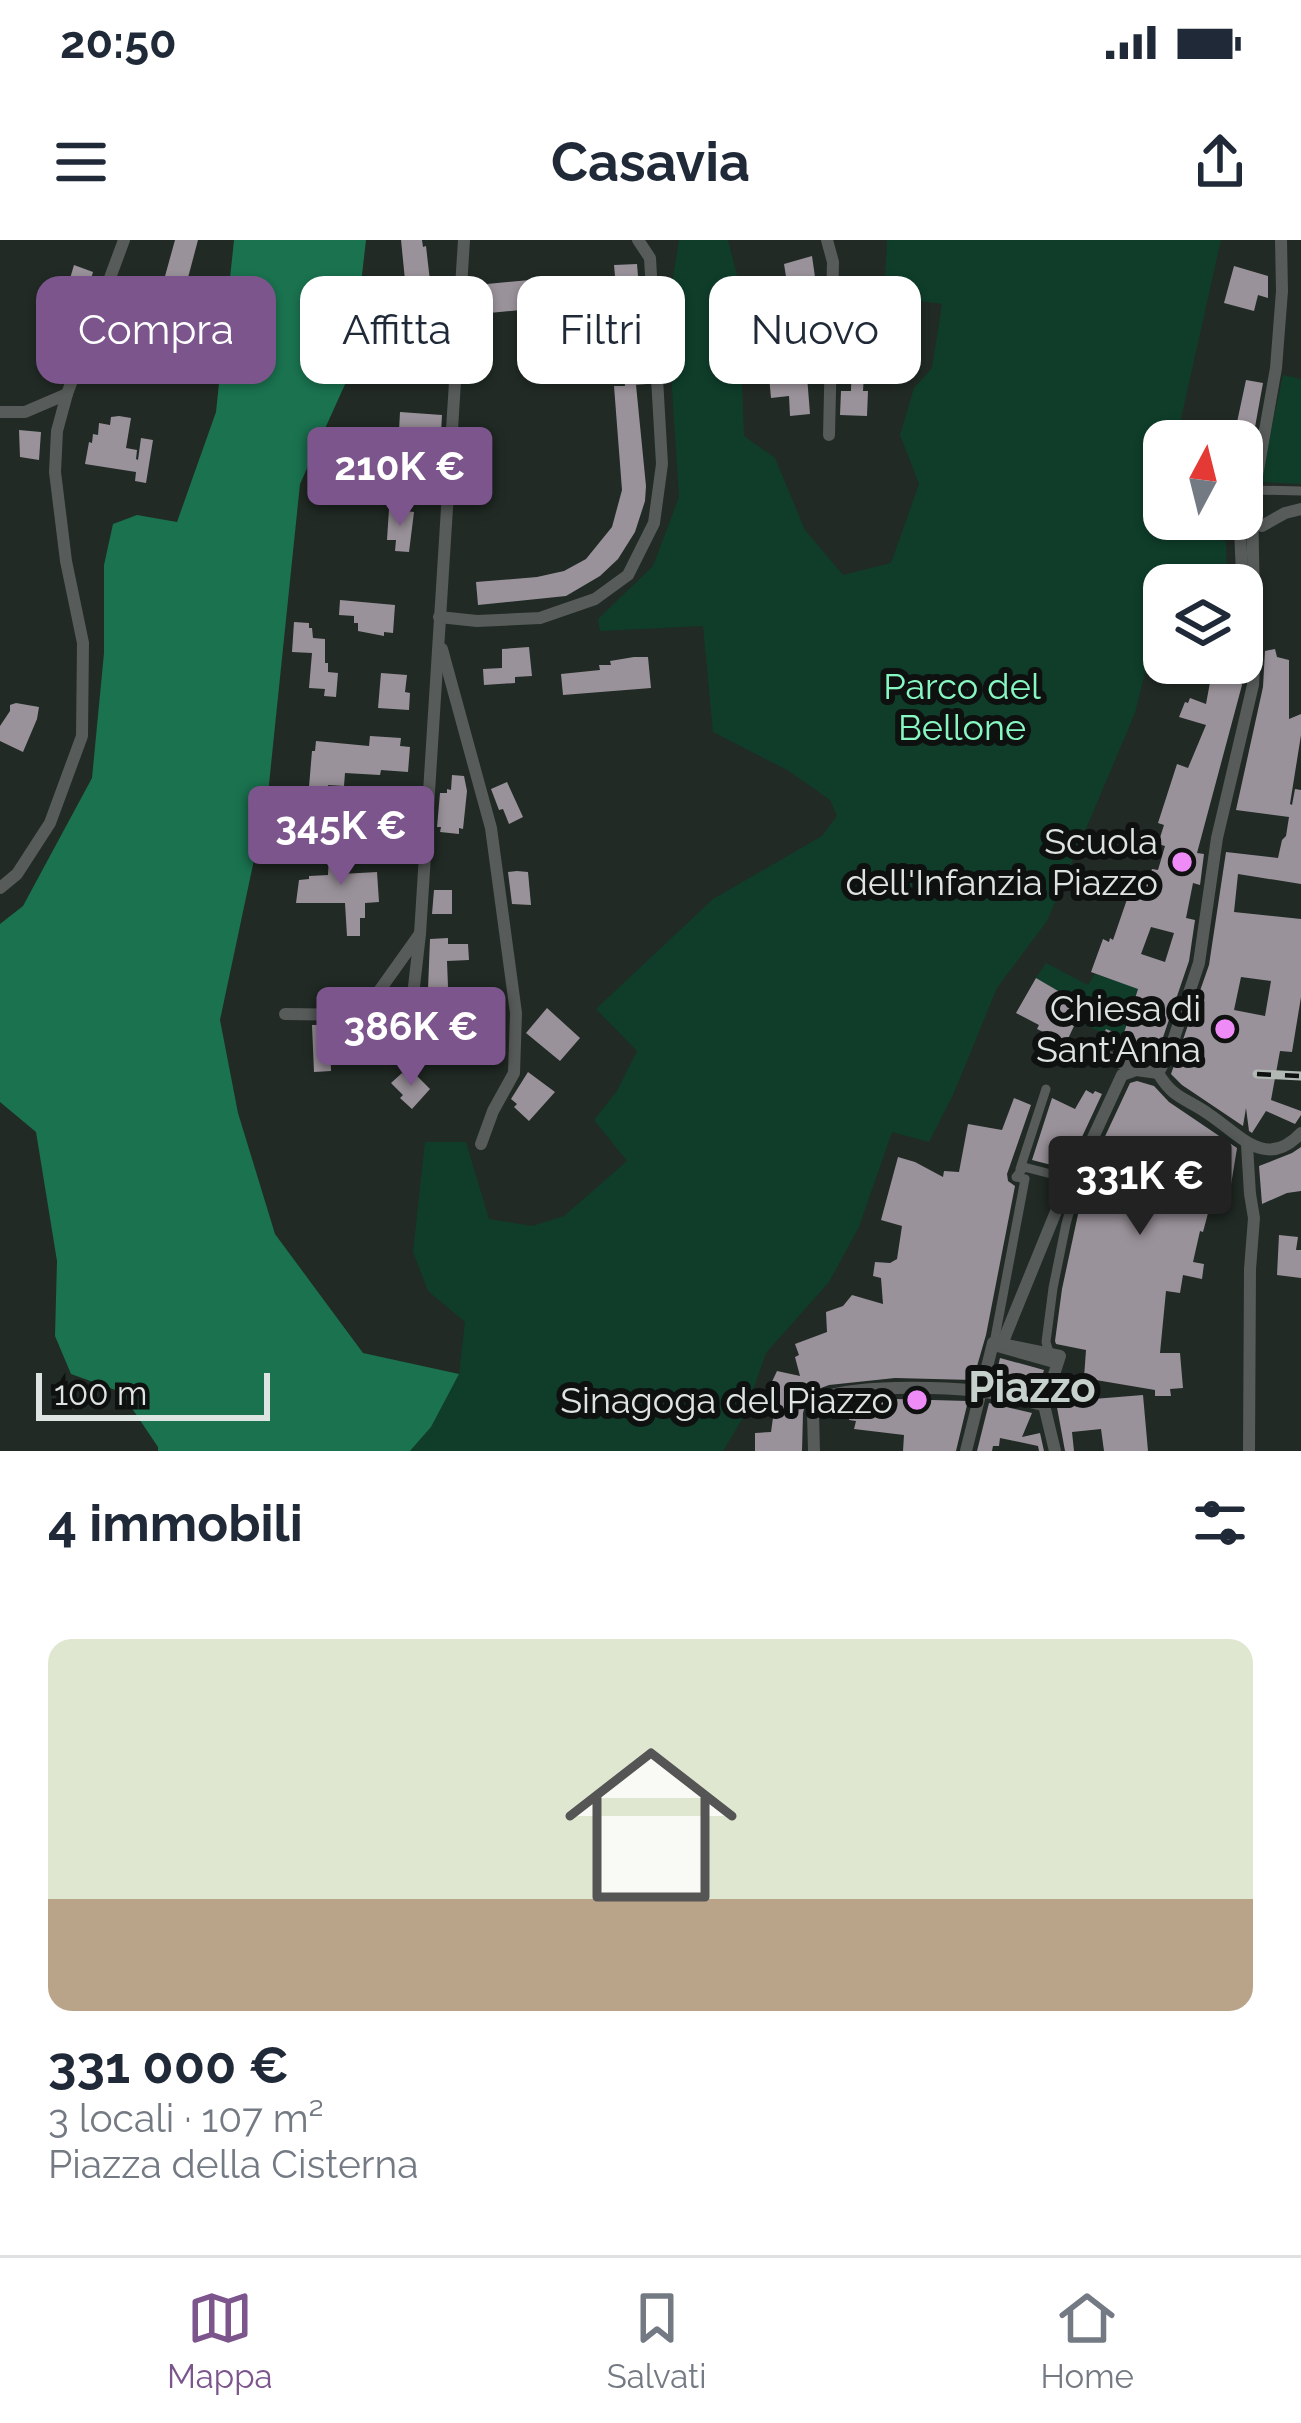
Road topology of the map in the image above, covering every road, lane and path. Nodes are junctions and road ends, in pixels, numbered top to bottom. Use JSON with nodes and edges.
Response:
{"nodes":[{"id":1,"x":124,"y":240,"type":"edge"},
{"id":2,"x":464,"y":240,"type":"edge"},
{"id":3,"x":638,"y":240,"type":"edge"},
{"id":4,"x":827,"y":240,"type":"edge"},
{"id":5,"x":1281,"y":240,"type":"edge"},
{"id":6,"x":68,"y":394,"type":"junction"},
{"id":7,"x":0,"y":412,"type":"edge"},
{"id":8,"x":829,"y":434,"type":"dead end"},
{"id":9,"x":1263,"y":438,"type":"edge"},
{"id":10,"x":1301,"y":491,"type":"edge"},
{"id":11,"x":1263,"y":496,"type":"edge"},
{"id":12,"x":1301,"y":509,"type":"edge"},
{"id":13,"x":1263,"y":525,"type":"edge"},
{"id":14,"x":1240,"y":540,"type":"edge"},
{"id":15,"x":1253,"y":540,"type":"edge"},
{"id":16,"x":440,"y":617,"type":"junction"},
{"id":17,"x":439,"y":636,"type":"junction"},
{"id":18,"x":1253,"y":685,"type":"junction"},
{"id":19,"x":0,"y":886,"type":"edge"},
{"id":20,"x":420,"y":934,"type":"junction"},
{"id":21,"x":286,"y":1014,"type":"dead end"},
{"id":22,"x":386,"y":1051,"type":"dead end"},
{"id":23,"x":1100,"y":1053,"type":"dead end"},
{"id":24,"x":1136,"y":1070,"type":"junction"},
{"id":25,"x":1159,"y":1073,"type":"junction"},
{"id":26,"x":1046,"y":1089,"type":"dead end"},
{"id":27,"x":1301,"y":1132,"type":"edge"},
{"id":28,"x":481,"y":1144,"type":"dead end"},
{"id":29,"x":1247,"y":1145,"type":"junction"},
{"id":30,"x":1020,"y":1169,"type":"junction"},
{"id":31,"x":1070,"y":1184,"type":"junction"},
{"id":32,"x":998,"y":1344,"type":"junction"},
{"id":33,"x":1054,"y":1355,"type":"junction"},
{"id":34,"x":980,"y":1391,"type":"junction"},
{"id":35,"x":1044,"y":1405,"type":"junction"},
{"id":36,"x":814,"y":1451,"type":"edge"},
{"id":37,"x":966,"y":1451,"type":"edge"},
{"id":38,"x":1055,"y":1451,"type":"edge"},
{"id":39,"x":1249,"y":1451,"type":"edge"}],
"edges":[{"from":1,"to":6,"type":"street"},
{"from":2,"to":16,"type":"street"},
{"from":3,"to":16,"type":"street"},
{"from":4,"to":8,"type":"street"},
{"from":5,"to":9,"type":"street"},
{"from":6,"to":7,"type":"street"},
{"from":6,"to":19,"type":"street"},
{"from":10,"to":11,"type":"street"},
{"from":12,"to":13,"type":"street"},
{"from":14,"to":18,"type":"street"},
{"from":15,"to":18,"type":"street","bridge":true},
{"from":16,"to":17,"type":"street"},
{"from":17,"to":20,"type":"street"},
{"from":17,"to":28,"type":"street"},
{"from":18,"to":25,"type":"street"},
{"from":20,"to":21,"type":"street"},
{"from":20,"to":22,"type":"street"},
{"from":23,"to":24,"type":"street"},
{"from":24,"to":25,"type":"street"},
{"from":24,"to":31,"type":"street"},
{"from":25,"to":29,"type":"street"},
{"from":26,"to":30,"type":"street"},
{"from":27,"to":29,"type":"street"},
{"from":29,"to":39,"type":"street"},
{"from":30,"to":31,"type":"street"},
{"from":30,"to":32,"type":"street"},
{"from":31,"to":32,"type":"street"},
{"from":31,"to":33,"type":"street"},
{"from":32,"to":33,"type":"street"},
{"from":32,"to":34,"type":"street"},
{"from":33,"to":35,"type":"street"},
{"from":34,"to":35,"type":"street"},
{"from":34,"to":36,"type":"street"},
{"from":34,"to":37,"type":"street"},
{"from":35,"to":38,"type":"street"}]}
